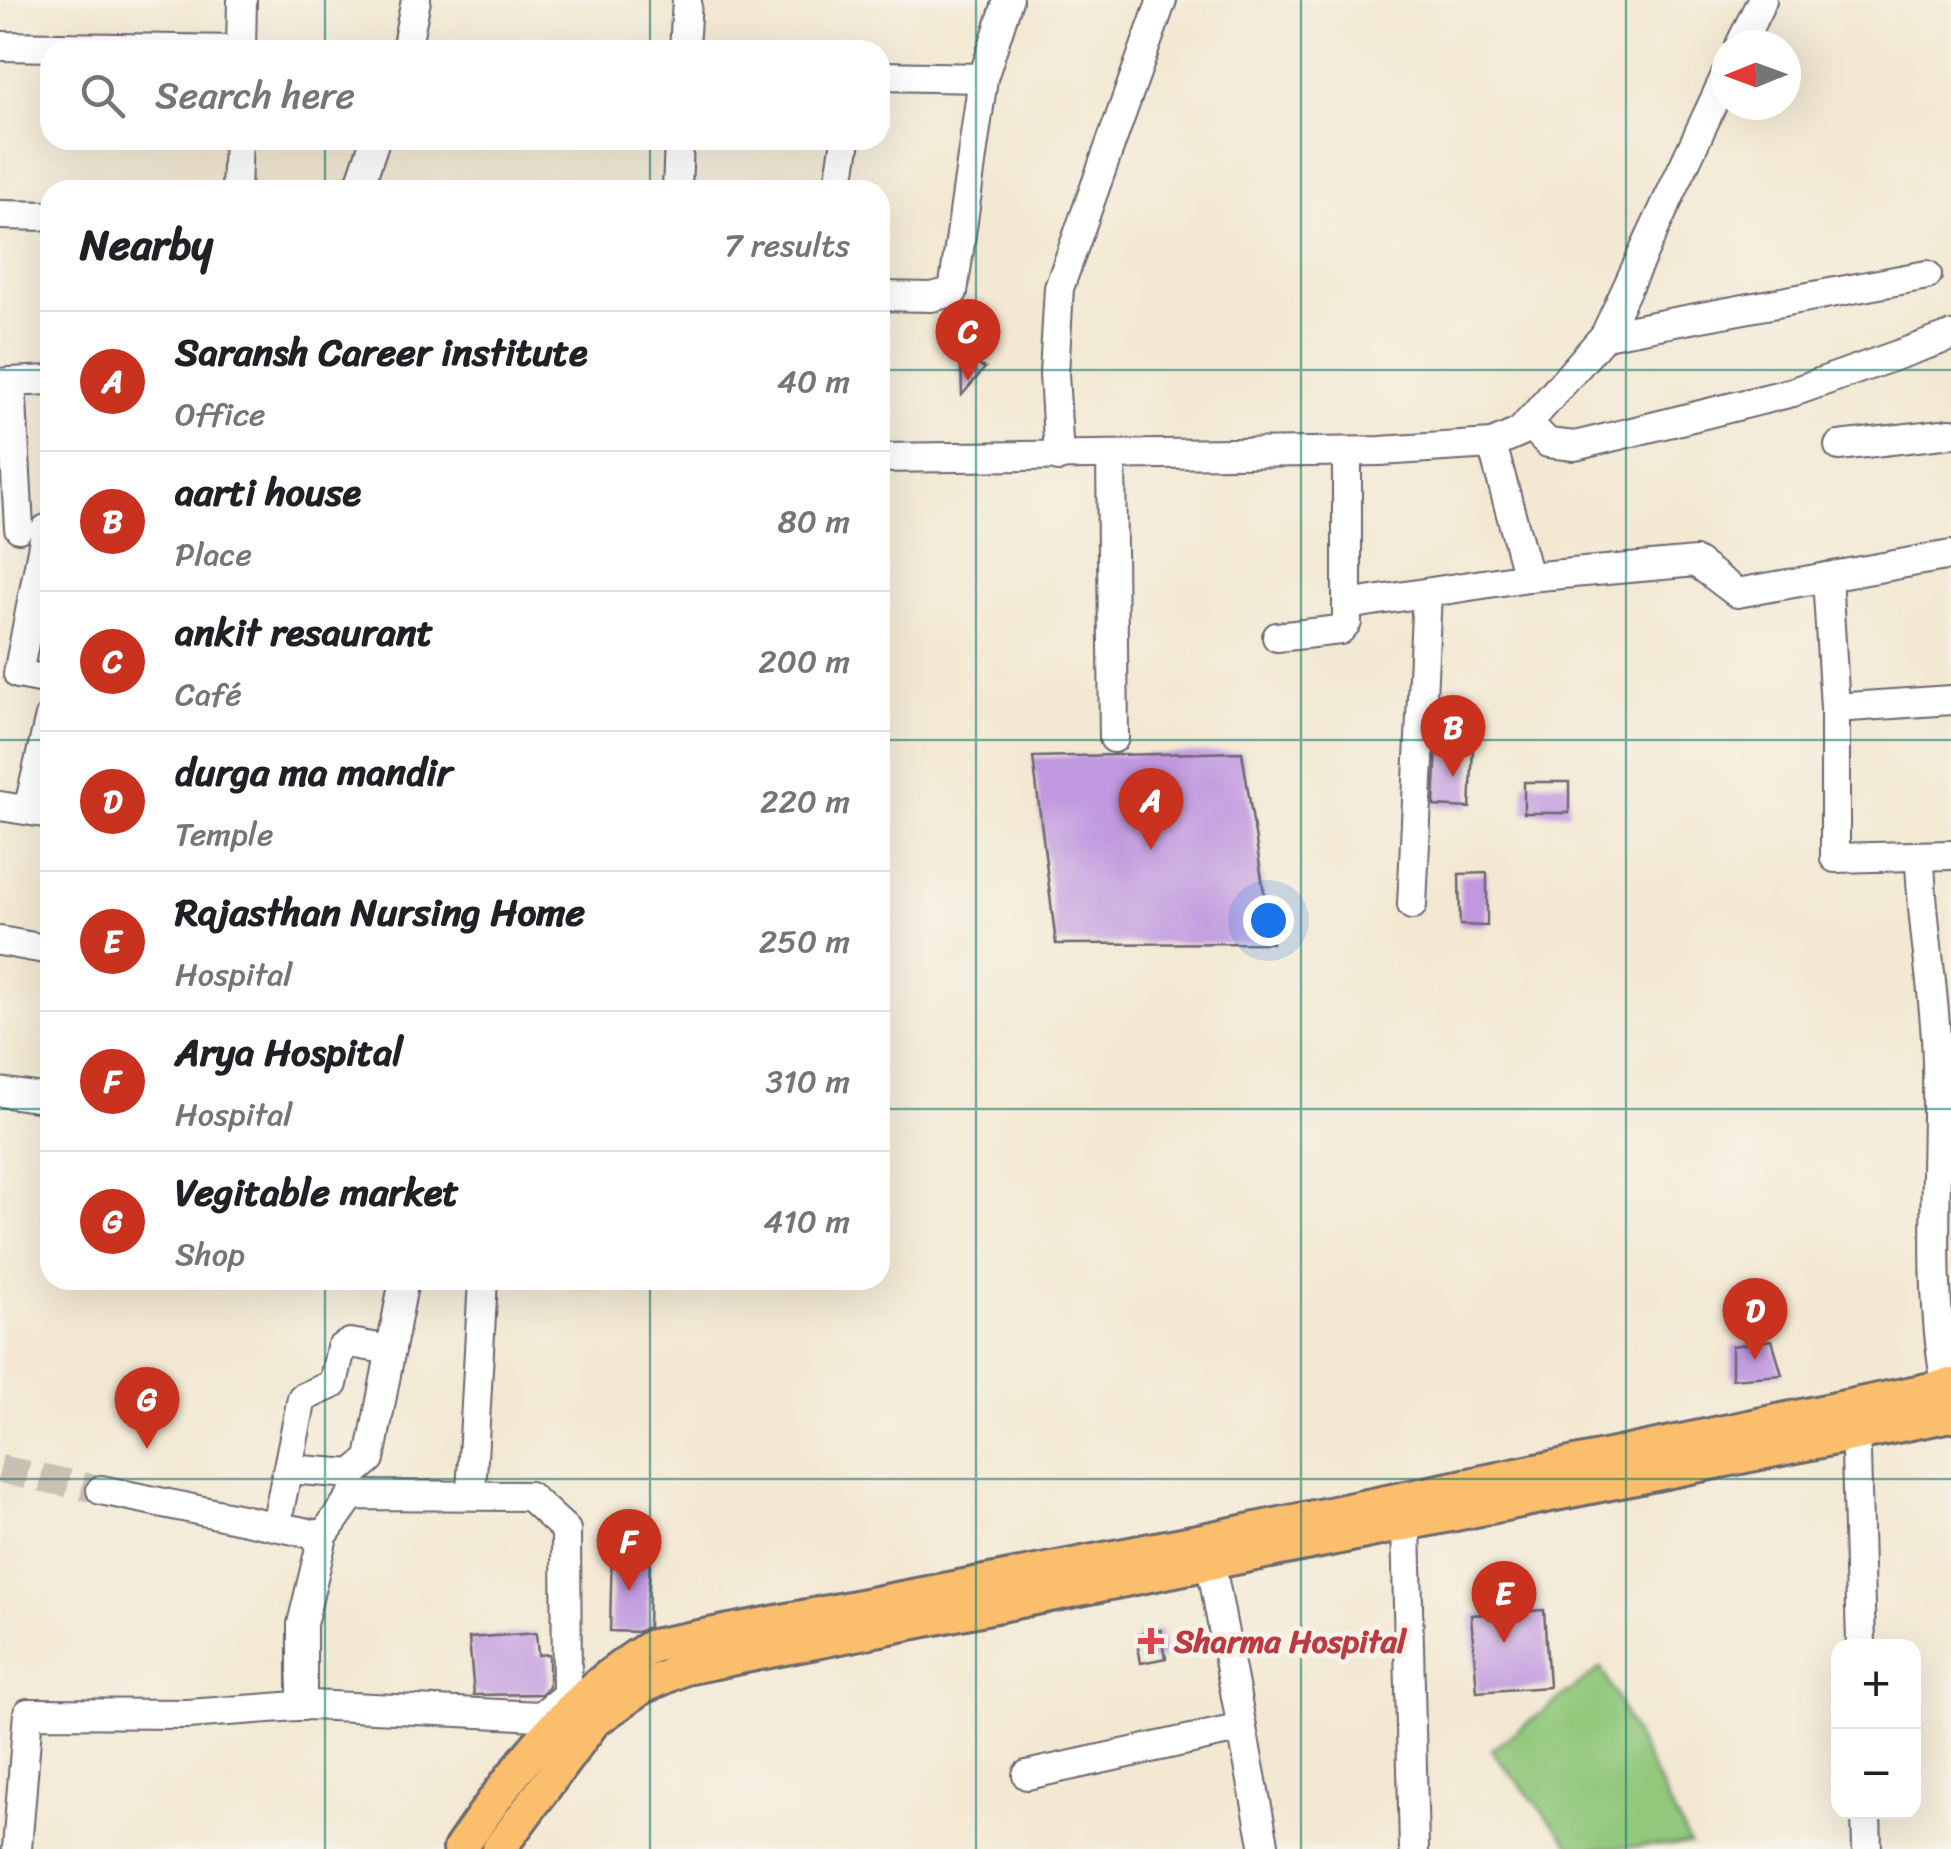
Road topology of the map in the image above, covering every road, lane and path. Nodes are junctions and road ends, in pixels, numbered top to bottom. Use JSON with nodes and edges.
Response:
{"nodes":[{"id":1,"x":242,"y":0,"type":"edge"},
{"id":2,"x":416,"y":0,"type":"edge"},
{"id":3,"x":687,"y":0,"type":"edge"},
{"id":4,"x":1008,"y":0,"type":"edge"},
{"id":5,"x":1162,"y":0,"type":"edge"},
{"id":6,"x":1762,"y":0,"type":"edge"},
{"id":7,"x":1747,"y":30,"type":"edge"},
{"id":8,"x":239,"y":40,"type":"edge"},
{"id":9,"x":408,"y":40,"type":"edge"},
{"id":10,"x":685,"y":40,"type":"edge"},
{"id":11,"x":0,"y":46,"type":"edge"},
{"id":12,"x":40,"y":47,"type":"edge"},
{"id":13,"x":890,"y":76,"type":"edge"},
{"id":14,"x":983,"y":78,"type":"junction"},
{"id":15,"x":1711,"y":107,"type":"edge"},
{"id":16,"x":238,"y":150,"type":"edge"},
{"id":17,"x":372,"y":150,"type":"edge"},
{"id":18,"x":679,"y":150,"type":"edge"},
{"id":19,"x":844,"y":150,"type":"edge"},
{"id":20,"x":236,"y":180,"type":"edge"},
{"id":21,"x":361,"y":180,"type":"edge"},
{"id":22,"x":677,"y":180,"type":"edge"},
{"id":23,"x":840,"y":180,"type":"edge"},
{"id":24,"x":0,"y":214,"type":"edge"},
{"id":25,"x":40,"y":216,"type":"edge"},
{"id":26,"x":1927,"y":275,"type":"dead end"},
{"id":27,"x":890,"y":296,"type":"edge"},
{"id":28,"x":1606,"y":334,"type":"junction"},
{"id":29,"x":1951,"y":336,"type":"edge"},
{"id":30,"x":40,"y":380,"type":"edge"},
{"id":31,"x":5,"y":382,"type":"edge"},
{"id":32,"x":1528,"y":423,"type":"junction"},
{"id":33,"x":1951,"y":433,"type":"edge"},
{"id":34,"x":1492,"y":444,"type":"junction"},
{"id":35,"x":1839,"y":446,"type":"dead end"},
{"id":36,"x":1347,"y":452,"type":"junction"},
{"id":37,"x":1111,"y":457,"type":"junction"},
{"id":38,"x":890,"y":458,"type":"edge"},
{"id":39,"x":1059,"y":458,"type":"junction"},
{"id":40,"x":29,"y":528,"type":"edge"},
{"id":41,"x":1951,"y":555,"type":"edge"},
{"id":42,"x":1528,"y":577,"type":"junction"},
{"id":43,"x":1828,"y":577,"type":"junction"},
{"id":44,"x":1427,"y":593,"type":"junction"},
{"id":45,"x":1347,"y":606,"type":"junction"},
{"id":46,"x":1277,"y":637,"type":"dead end"},
{"id":47,"x":9,"y":673,"type":"edge"},
{"id":48,"x":40,"y":678,"type":"edge"},
{"id":49,"x":1951,"y":700,"type":"edge"},
{"id":50,"x":1835,"y":708,"type":"junction"},
{"id":51,"x":1114,"y":738,"type":"dead end"},
{"id":52,"x":40,"y":755,"type":"edge"},
{"id":53,"x":26,"y":810,"type":"edge"},
{"id":54,"x":1951,"y":855,"type":"edge"},
{"id":55,"x":1920,"y":856,"type":"junction"},
{"id":56,"x":1412,"y":905,"type":"dead end"},
{"id":57,"x":0,"y":941,"type":"edge"},
{"id":58,"x":40,"y":948,"type":"edge"},
{"id":59,"x":0,"y":1092,"type":"edge"},
{"id":60,"x":40,"y":1098,"type":"edge"},
{"id":61,"x":402,"y":1290,"type":"edge"},
{"id":62,"x":482,"y":1290,"type":"edge"},
{"id":63,"x":391,"y":1350,"type":"junction"},
{"id":64,"x":1950,"y":1395,"type":"edge"},
{"id":65,"x":1854,"y":1420,"type":"junction"},
{"id":66,"x":288,"y":1469,"type":"junction"},
{"id":67,"x":101,"y":1490,"type":"tunnel mouth"},
{"id":68,"x":471,"y":1493,"type":"junction"},
{"id":69,"x":1406,"y":1525,"type":"junction"},
{"id":70,"x":276,"y":1526,"type":"junction"},
{"id":71,"x":323,"y":1536,"type":"junction"},
{"id":72,"x":1212,"y":1565,"type":"junction"},
{"id":73,"x":1861,"y":1639,"type":"edge"},
{"id":74,"x":302,"y":1706,"type":"junction"},
{"id":75,"x":579,"y":1706,"type":"junction"},
{"id":76,"x":1242,"y":1728,"type":"junction"},
{"id":77,"x":1027,"y":1775,"type":"dead end"},
{"id":78,"x":1866,"y":1819,"type":"edge"},
{"id":79,"x":17,"y":1849,"type":"edge"},
{"id":80,"x":460,"y":1849,"type":"edge"},
{"id":81,"x":499,"y":1849,"type":"edge"},
{"id":82,"x":1265,"y":1849,"type":"edge"},
{"id":83,"x":1414,"y":1849,"type":"edge"},
{"id":84,"x":1867,"y":1849,"type":"edge"}],
"edges":[{"from":1,"to":8,"type":"street"},
{"from":2,"to":9,"type":"street"},
{"from":3,"to":10,"type":"street"},
{"from":4,"to":14,"type":"street"},
{"from":5,"to":39,"type":"street"},
{"from":6,"to":7,"type":"street"},
{"from":11,"to":12,"type":"street"},
{"from":13,"to":14,"type":"street"},
{"from":14,"to":27,"type":"street"},
{"from":15,"to":28,"type":"street"},
{"from":16,"to":20,"type":"street"},
{"from":17,"to":21,"type":"street"},
{"from":18,"to":22,"type":"street"},
{"from":19,"to":23,"type":"street"},
{"from":24,"to":25,"type":"street"},
{"from":26,"to":28,"type":"street"},
{"from":28,"to":32,"type":"street"},
{"from":29,"to":32,"type":"street"},
{"from":30,"to":31,"type":"street"},
{"from":31,"to":40,"type":"street"},
{"from":32,"to":34,"type":"street"},
{"from":33,"to":35,"type":"street"},
{"from":34,"to":36,"type":"street"},
{"from":34,"to":42,"type":"street"},
{"from":36,"to":37,"type":"street"},
{"from":36,"to":45,"type":"street"},
{"from":37,"to":39,"type":"street"},
{"from":37,"to":51,"type":"street"},
{"from":38,"to":39,"type":"street"},
{"from":40,"to":47,"type":"street"},
{"from":41,"to":43,"type":"street"},
{"from":42,"to":43,"type":"street"},
{"from":42,"to":44,"type":"street"},
{"from":43,"to":50,"type":"street"},
{"from":44,"to":45,"type":"street"},
{"from":44,"to":56,"type":"street"},
{"from":45,"to":46,"type":"street"},
{"from":47,"to":48,"type":"street"},
{"from":49,"to":50,"type":"street"},
{"from":50,"to":55,"type":"street"},
{"from":52,"to":53,"type":"street"},
{"from":54,"to":55,"type":"street"},
{"from":55,"to":64,"type":"street"},
{"from":57,"to":58,"type":"street"},
{"from":59,"to":60,"type":"street"},
{"from":61,"to":63,"type":"street"},
{"from":62,"to":68,"type":"street"},
{"from":63,"to":66,"type":"street"},
{"from":63,"to":66,"type":"street"},
{"from":64,"to":65,"type":"main road"},
{"from":65,"to":69,"type":"main road"},
{"from":65,"to":73,"type":"street"},
{"from":65,"to":75,"type":"main road"},
{"from":66,"to":70,"type":"street"},
{"from":67,"to":70,"type":"street"},
{"from":68,"to":71,"type":"street"},
{"from":68,"to":75,"type":"street"},
{"from":69,"to":72,"type":"main road"},
{"from":69,"to":83,"type":"street"},
{"from":70,"to":71,"type":"street"},
{"from":71,"to":74,"type":"street"},
{"from":72,"to":75,"type":"main road"},
{"from":72,"to":76,"type":"street"},
{"from":74,"to":75,"type":"street"},
{"from":74,"to":79,"type":"street"},
{"from":75,"to":80,"type":"main road"},
{"from":75,"to":81,"type":"main road"},
{"from":76,"to":77,"type":"street"},
{"from":76,"to":82,"type":"street"},
{"from":78,"to":84,"type":"street"}]}
